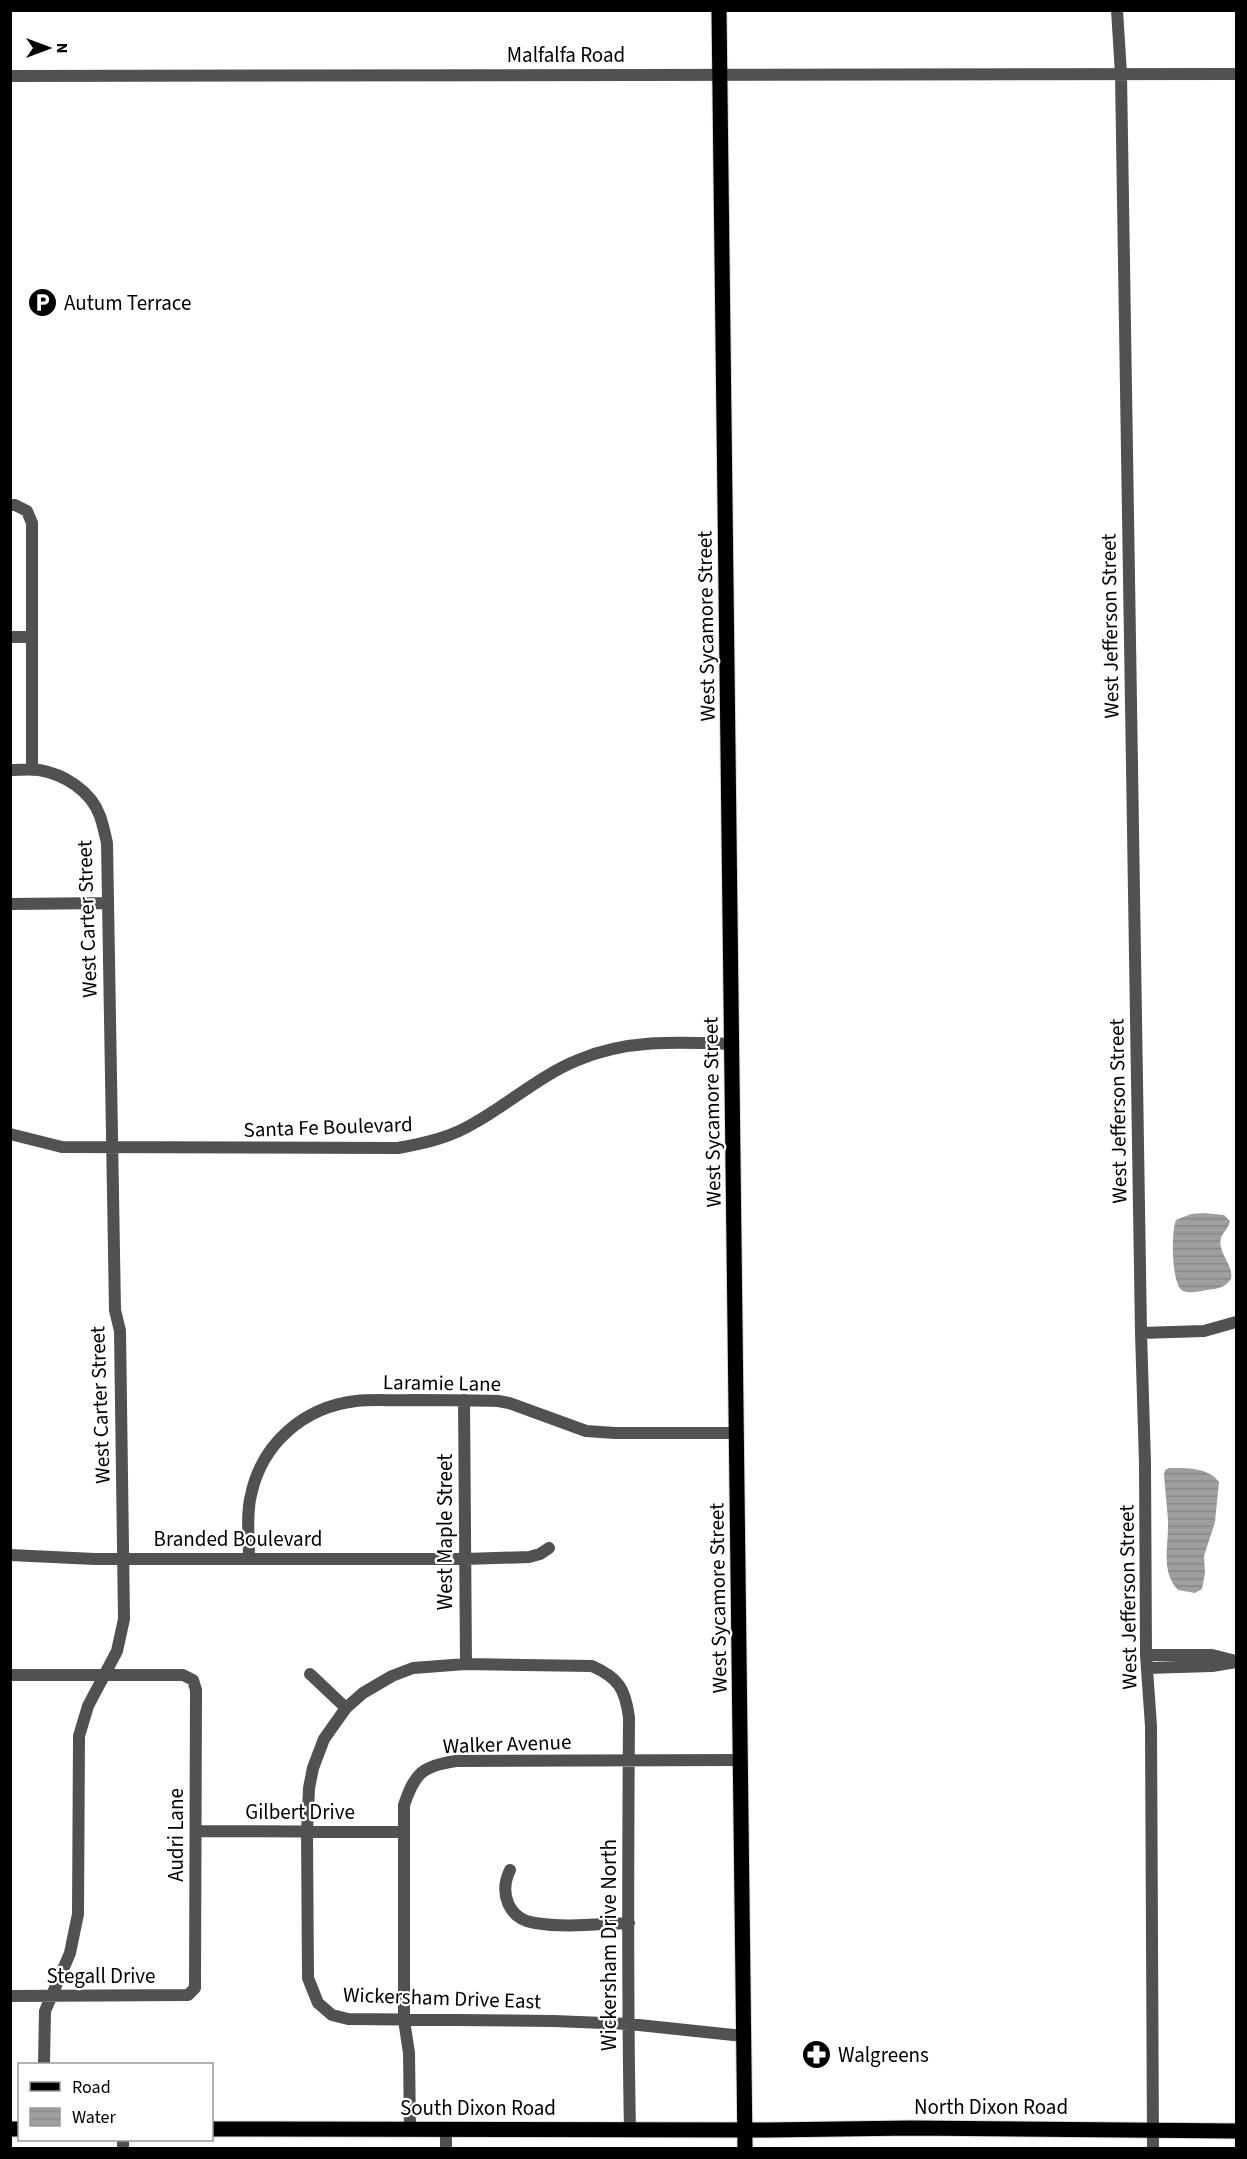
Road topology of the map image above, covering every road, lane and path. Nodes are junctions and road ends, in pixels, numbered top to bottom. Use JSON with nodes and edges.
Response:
{"nodes":[{"id":1,"x":719,"y":10,"type":"edge"},
{"id":2,"x":1117,"y":10,"type":"edge"},
{"id":3,"x":1121,"y":74,"type":"junction"},
{"id":4,"x":1236,"y":74,"type":"edge"},
{"id":5,"x":720,"y":75,"type":"junction"},
{"id":6,"x":10,"y":76,"type":"edge"},
{"id":7,"x":10,"y":504,"type":"edge"},
{"id":8,"x":10,"y":637,"type":"edge"},
{"id":9,"x":32,"y":637,"type":"junction"},
{"id":10,"x":10,"y":770,"type":"edge"},
{"id":11,"x":32,"y":770,"type":"junction"},
{"id":12,"x":108,"y":903,"type":"junction"},
{"id":13,"x":10,"y":904,"type":"edge"},
{"id":14,"x":732,"y":1044,"type":"junction"},
{"id":15,"x":10,"y":1134,"type":"edge"},
{"id":16,"x":113,"y":1149,"type":"junction"},
{"id":17,"x":1236,"y":1322,"type":"edge"},
{"id":18,"x":1141,"y":1333,"type":"junction"},
{"id":19,"x":464,"y":1400,"type":"junction"},
{"id":20,"x":737,"y":1432,"type":"junction"},
{"id":21,"x":549,"y":1548,"type":"dead end"},
{"id":22,"x":10,"y":1555,"type":"edge"},
{"id":23,"x":124,"y":1558,"type":"junction"},
{"id":24,"x":249,"y":1558,"type":"junction"},
{"id":25,"x":465,"y":1559,"type":"junction"},
{"id":26,"x":1236,"y":1661,"type":"edge"},
{"id":27,"x":1146,"y":1662,"type":"junction"},
{"id":28,"x":466,"y":1664,"type":"junction"},
{"id":29,"x":310,"y":1674,"type":"dead end"},
{"id":30,"x":10,"y":1675,"type":"edge"},
{"id":31,"x":106,"y":1676,"type":"junction"},
{"id":32,"x":346,"y":1708,"type":"junction"},
{"id":33,"x":740,"y":1760,"type":"junction"},
{"id":34,"x":628,"y":1761,"type":"junction"},
{"id":35,"x":196,"y":1831,"type":"junction"},
{"id":36,"x":307,"y":1832,"type":"junction"},
{"id":37,"x":403,"y":1832,"type":"junction"},
{"id":38,"x":510,"y":1870,"type":"dead end"},
{"id":39,"x":629,"y":1923,"type":"junction"},
{"id":40,"x":192,"y":1993,"type":"joint"},
{"id":41,"x":52,"y":1995,"type":"junction"},
{"id":42,"x":10,"y":1996,"type":"edge"},
{"id":43,"x":404,"y":2020,"type":"junction"},
{"id":44,"x":629,"y":2024,"type":"junction"},
{"id":45,"x":743,"y":2036,"type":"junction"},
{"id":46,"x":44,"y":2063,"type":"edge"},
{"id":47,"x":213,"y":2129,"type":"edge"},
{"id":48,"x":410,"y":2129,"type":"junction"},
{"id":49,"x":446,"y":2129,"type":"junction"},
{"id":50,"x":630,"y":2129,"type":"junction"},
{"id":51,"x":745,"y":2130,"type":"junction"},
{"id":52,"x":1152,"y":2130,"type":"junction"},
{"id":53,"x":1236,"y":2131,"type":"edge"},
{"id":54,"x":446,"y":2148,"type":"edge"},
{"id":55,"x":745,"y":2148,"type":"edge"},
{"id":56,"x":1153,"y":2148,"type":"edge"}],
"edges":[{"from":1,"to":5,"type":"main road","name":"West Sycamore Street"},
{"from":2,"to":3,"type":"street","name":"West Jefferson Street"},
{"from":3,"to":4,"type":"street","name":"Malfalfa Road"},
{"from":3,"to":5,"type":"street","name":"Malfalfa Road"},
{"from":3,"to":18,"type":"street","name":"West Jefferson Street"},
{"from":5,"to":6,"type":"street","name":"Malfalfa Road"},
{"from":5,"to":14,"type":"main road","name":"West Sycamore Street"},
{"from":7,"to":9,"type":"street"},
{"from":8,"to":9,"type":"street"},
{"from":9,"to":11,"type":"street"},
{"from":10,"to":11,"type":"street","name":"West Carter Street"},
{"from":11,"to":12,"type":"street","name":"West Carter Street"},
{"from":12,"to":13,"type":"street"},
{"from":12,"to":16,"type":"street","name":"West Carter Street"},
{"from":14,"to":16,"type":"street","name":"Santa Fe Boulevard"},
{"from":14,"to":20,"type":"main road","name":"West Sycamore Street"},
{"from":15,"to":16,"type":"street","name":"Santa Fe Boulevard"},
{"from":16,"to":23,"type":"street","name":"West Carter Street"},
{"from":17,"to":18,"type":"street"},
{"from":18,"to":27,"type":"street","name":"West Jefferson Street"},
{"from":19,"to":20,"type":"street","name":"Laramie Lane"},
{"from":19,"to":24,"type":"street","name":"Laramie Lane"},
{"from":19,"to":25,"type":"street","name":"West Maple Street"},
{"from":20,"to":33,"type":"main road","name":"West Sycamore Street"},
{"from":21,"to":25,"type":"street","name":"Branded Boulevard"},
{"from":22,"to":23,"type":"street","name":"Branded Boulevard"},
{"from":23,"to":24,"type":"street","name":"Branded Boulevard"},
{"from":23,"to":31,"type":"street","name":"West Carter Street"},
{"from":24,"to":25,"type":"street","name":"Branded Boulevard"},
{"from":25,"to":28,"type":"street","name":"West Maple Street"},
{"from":26,"to":27,"type":"street"},
{"from":27,"to":52,"type":"street","name":"West Jefferson Street"},
{"from":28,"to":32,"type":"street","name":"Wickersham Drive East"},
{"from":28,"to":34,"type":"street","name":"Wickersham Drive North"},
{"from":29,"to":32,"type":"street"},
{"from":30,"to":31,"type":"street"},
{"from":31,"to":35,"type":"street","name":"Audri Lane"},
{"from":31,"to":41,"type":"street","name":"West Carter Street"},
{"from":32,"to":36,"type":"street","name":"Wickersham Drive East"},
{"from":33,"to":34,"type":"street","name":"Walker Avenue"},
{"from":33,"to":45,"type":"main road","name":"West Sycamore Street"},
{"from":34,"to":37,"type":"street","name":"Walker Avenue"},
{"from":34,"to":39,"type":"street","name":"Wickersham Drive North"},
{"from":35,"to":36,"type":"street","name":"Gilbert Drive"},
{"from":35,"to":40,"type":"street","name":"Audri Lane"},
{"from":36,"to":37,"type":"street","name":"Gilbert Drive"},
{"from":36,"to":43,"type":"street","name":"Wickersham Drive East"},
{"from":37,"to":43,"type":"street","name":"Walker Avenue"},
{"from":38,"to":39,"type":"street"},
{"from":39,"to":44,"type":"street","name":"Wickersham Drive North"},
{"from":40,"to":41,"type":"street","name":"Stegall Drive"},
{"from":41,"to":42,"type":"street","name":"Stegall Drive"},
{"from":41,"to":46,"type":"street","name":"West Carter Street"},
{"from":43,"to":44,"type":"street","name":"Wickersham Drive East"},
{"from":43,"to":48,"type":"street","name":"Walker Avenue"},
{"from":44,"to":45,"type":"street","name":"Wickersham Drive East"},
{"from":44,"to":50,"type":"street","name":"Wickersham Drive North"},
{"from":45,"to":51,"type":"main road","name":"West Sycamore Street"},
{"from":47,"to":48,"type":"main road","name":"South Dixon Road"},
{"from":48,"to":49,"type":"main road","name":"South Dixon Road"},
{"from":49,"to":50,"type":"main road","name":"South Dixon Road"},
{"from":49,"to":54,"type":"street"},
{"from":50,"to":51,"type":"main road","name":"South Dixon Road"},
{"from":51,"to":52,"type":"main road","name":"North Dixon Road"},
{"from":51,"to":55,"type":"main road","name":"West Sycamore Street"},
{"from":52,"to":53,"type":"main road","name":"North Dixon Road"},
{"from":52,"to":56,"type":"street","name":"West Jefferson Street"}]}
